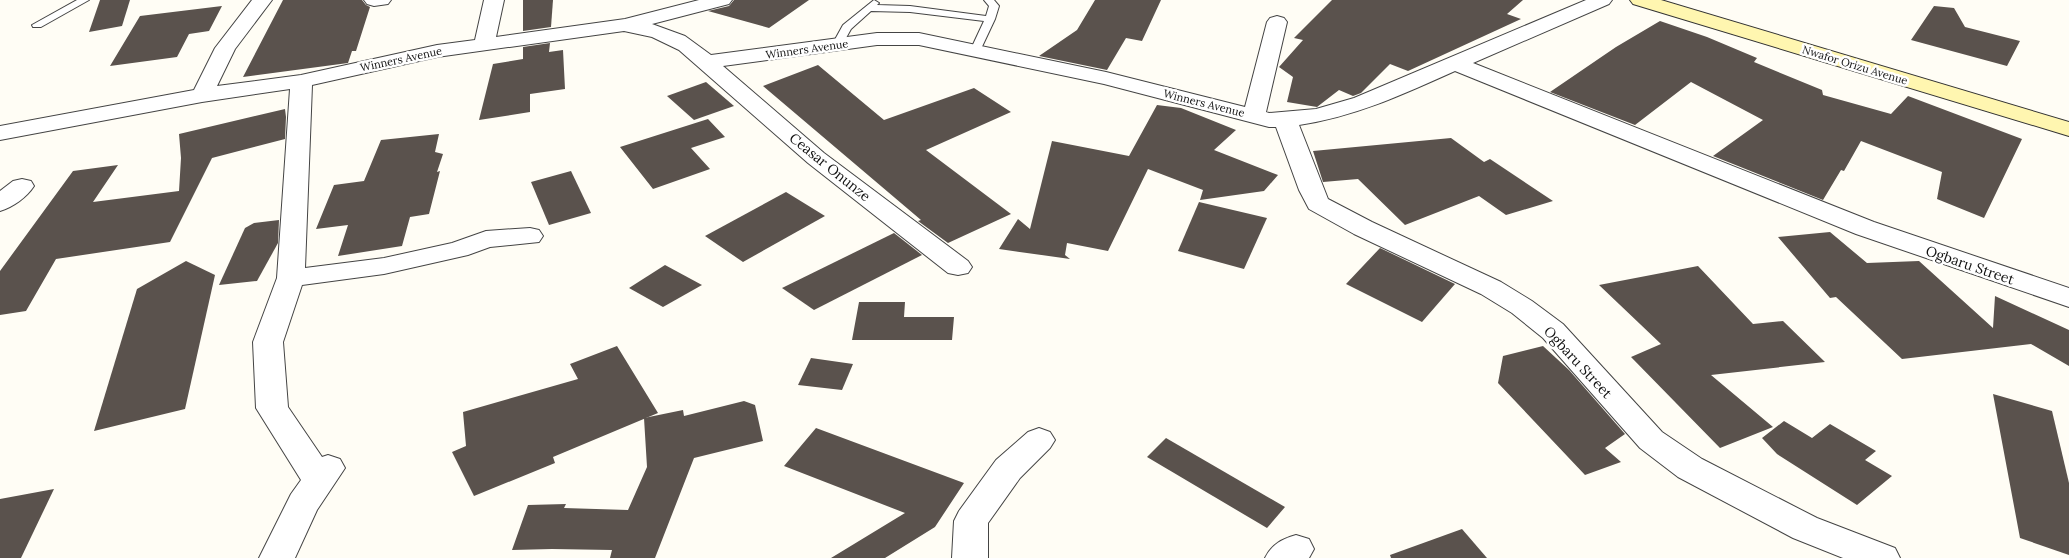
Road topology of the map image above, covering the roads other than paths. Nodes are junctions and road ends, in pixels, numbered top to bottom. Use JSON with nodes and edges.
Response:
{"nodes":[{"id":1,"x":84,"y":0,"type":"edge"},
{"id":2,"x":262,"y":0,"type":"edge"},
{"id":3,"x":374,"y":0,"type":"edge"},
{"id":4,"x":380,"y":0,"type":"edge"},
{"id":5,"x":494,"y":0,"type":"edge"},
{"id":6,"x":722,"y":0,"type":"edge"},
{"id":7,"x":879,"y":0,"type":"edge"},
{"id":8,"x":989,"y":0,"type":"edge"},
{"id":9,"x":1602,"y":0,"type":"edge"},
{"id":10,"x":1640,"y":0,"type":"edge"},
{"id":11,"x":868,"y":8,"type":"junction"},
{"id":12,"x":990,"y":19,"type":"junction"},
{"id":13,"x":1278,"y":22,"type":"dead end"},
{"id":14,"x":37,"y":25,"type":"dead end"},
{"id":15,"x":624,"y":25,"type":"junction"},
{"id":16,"x":484,"y":44,"type":"junction"},
{"id":17,"x":837,"y":45,"type":"junction"},
{"id":18,"x":975,"y":51,"type":"junction"},
{"id":19,"x":706,"y":62,"type":"junction"},
{"id":20,"x":1454,"y":63,"type":"junction"},
{"id":21,"x":301,"y":81,"type":"junction"},
{"id":22,"x":202,"y":96,"type":"junction"},
{"id":23,"x":1254,"y":116,"type":"junction"},
{"id":24,"x":1286,"y":120,"type":"junction"},
{"id":25,"x":2069,"y":129,"type":"edge"},
{"id":26,"x":0,"y":133,"type":"edge"},
{"id":27,"x":22,"y":186,"type":"dead end"},
{"id":28,"x":0,"y":203,"type":"edge"},
{"id":29,"x":530,"y":236,"type":"dead end"},
{"id":30,"x":958,"y":267,"type":"dead end"},
{"id":31,"x":291,"y":278,"type":"junction"},
{"id":32,"x":2069,"y":298,"type":"edge"},
{"id":33,"x":1039,"y":440,"type":"dead end"},
{"id":34,"x":277,"y":558,"type":"edge"},
{"id":35,"x":970,"y":558,"type":"edge"},
{"id":36,"x":1882,"y":558,"type":"edge"}],
"edges":[{"from":1,"to":14,"type":"lane"},
{"from":2,"to":22,"type":"street"},
{"from":3,"to":4,"type":"street"},
{"from":5,"to":16,"type":"street"},
{"from":6,"to":15,"type":"street"},
{"from":7,"to":11,"type":"lane"},
{"from":8,"to":12,"type":"lane"},
{"from":9,"to":20,"type":"street","name":"Winners Avenue"},
{"from":10,"to":25,"type":"street","name":"Nwafor Orizu Avenue"},
{"from":11,"to":12,"type":"lane"},
{"from":11,"to":17,"type":"lane"},
{"from":12,"to":18,"type":"lane"},
{"from":13,"to":23,"type":"street"},
{"from":15,"to":16,"type":"street","name":"Winners Avenue"},
{"from":15,"to":19,"type":"street","name":"Winners Avenue"},
{"from":16,"to":21,"type":"street","name":"Winners Avenue"},
{"from":17,"to":18,"type":"street","name":"Winners Avenue"},
{"from":17,"to":19,"type":"street","name":"Winners Avenue"},
{"from":18,"to":23,"type":"street","name":"Winners Avenue"},
{"from":19,"to":30,"type":"street","name":"Ceasar Onunze"},
{"from":20,"to":24,"type":"street","name":"Winners Avenue"},
{"from":20,"to":32,"type":"street","name":"Ogbaru Street"},
{"from":21,"to":22,"type":"street","name":"Winners Avenue"},
{"from":21,"to":31,"type":"street"},
{"from":22,"to":26,"type":"street","name":"Winners Avenue"},
{"from":23,"to":24,"type":"street","name":"Winners Avenue"},
{"from":24,"to":36,"type":"street","name":"Ogbaru Street"},
{"from":27,"to":28,"type":"street"},
{"from":29,"to":31,"type":"street"},
{"from":31,"to":34,"type":"street"},
{"from":33,"to":35,"type":"street"}]}
